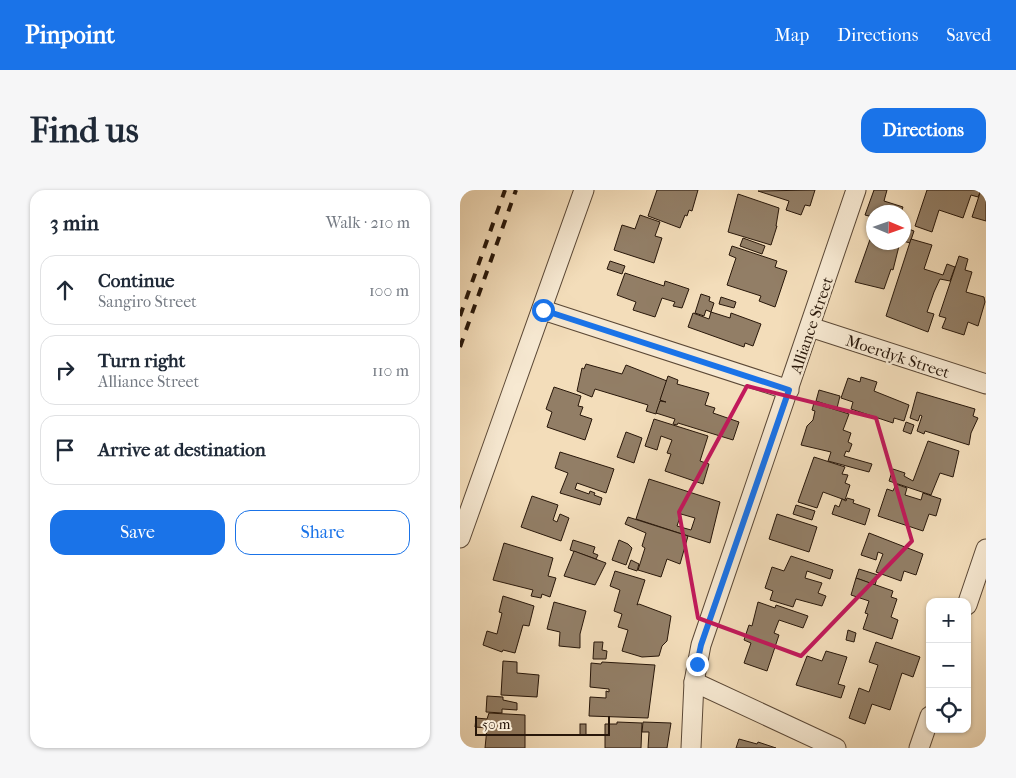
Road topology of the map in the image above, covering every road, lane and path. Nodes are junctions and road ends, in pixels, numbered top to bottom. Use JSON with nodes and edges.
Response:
{"nodes":[{"id":1,"x":584,"y":190,"type":"edge"},
{"id":2,"x":856,"y":190,"type":"edge"},
{"id":3,"x":543,"y":310,"type":"junction"},
{"id":4,"x":810,"y":327,"type":"junction"},
{"id":5,"x":986,"y":384,"type":"edge"},
{"id":6,"x":789,"y":390,"type":"junction"},
{"id":7,"x":460,"y":538,"type":"edge"},
{"id":8,"x":986,"y":549,"type":"edge"},
{"id":9,"x":969,"y":598,"type":"edge"},
{"id":10,"x":694,"y":682,"type":"junction"},
{"id":11,"x":926,"y":728,"type":"edge"},
{"id":12,"x":691,"y":748,"type":"edge"},
{"id":13,"x":836,"y":748,"type":"edge"},
{"id":14,"x":919,"y":748,"type":"edge"}],
"edges":[{"from":1,"to":3,"type":"street"},
{"from":2,"to":4,"type":"street","name":"Alliance Street"},
{"from":3,"to":6,"type":"street"},
{"from":3,"to":7,"type":"street"},
{"from":4,"to":5,"type":"street","name":"Moerdyk Street"},
{"from":4,"to":6,"type":"street","name":"Alliance Street"},
{"from":6,"to":10,"type":"street","name":"Alliance Street"},
{"from":8,"to":9,"type":"street"},
{"from":10,"to":12,"type":"street","name":"Alliance Street"},
{"from":10,"to":13,"type":"street"},
{"from":11,"to":14,"type":"street"}]}
